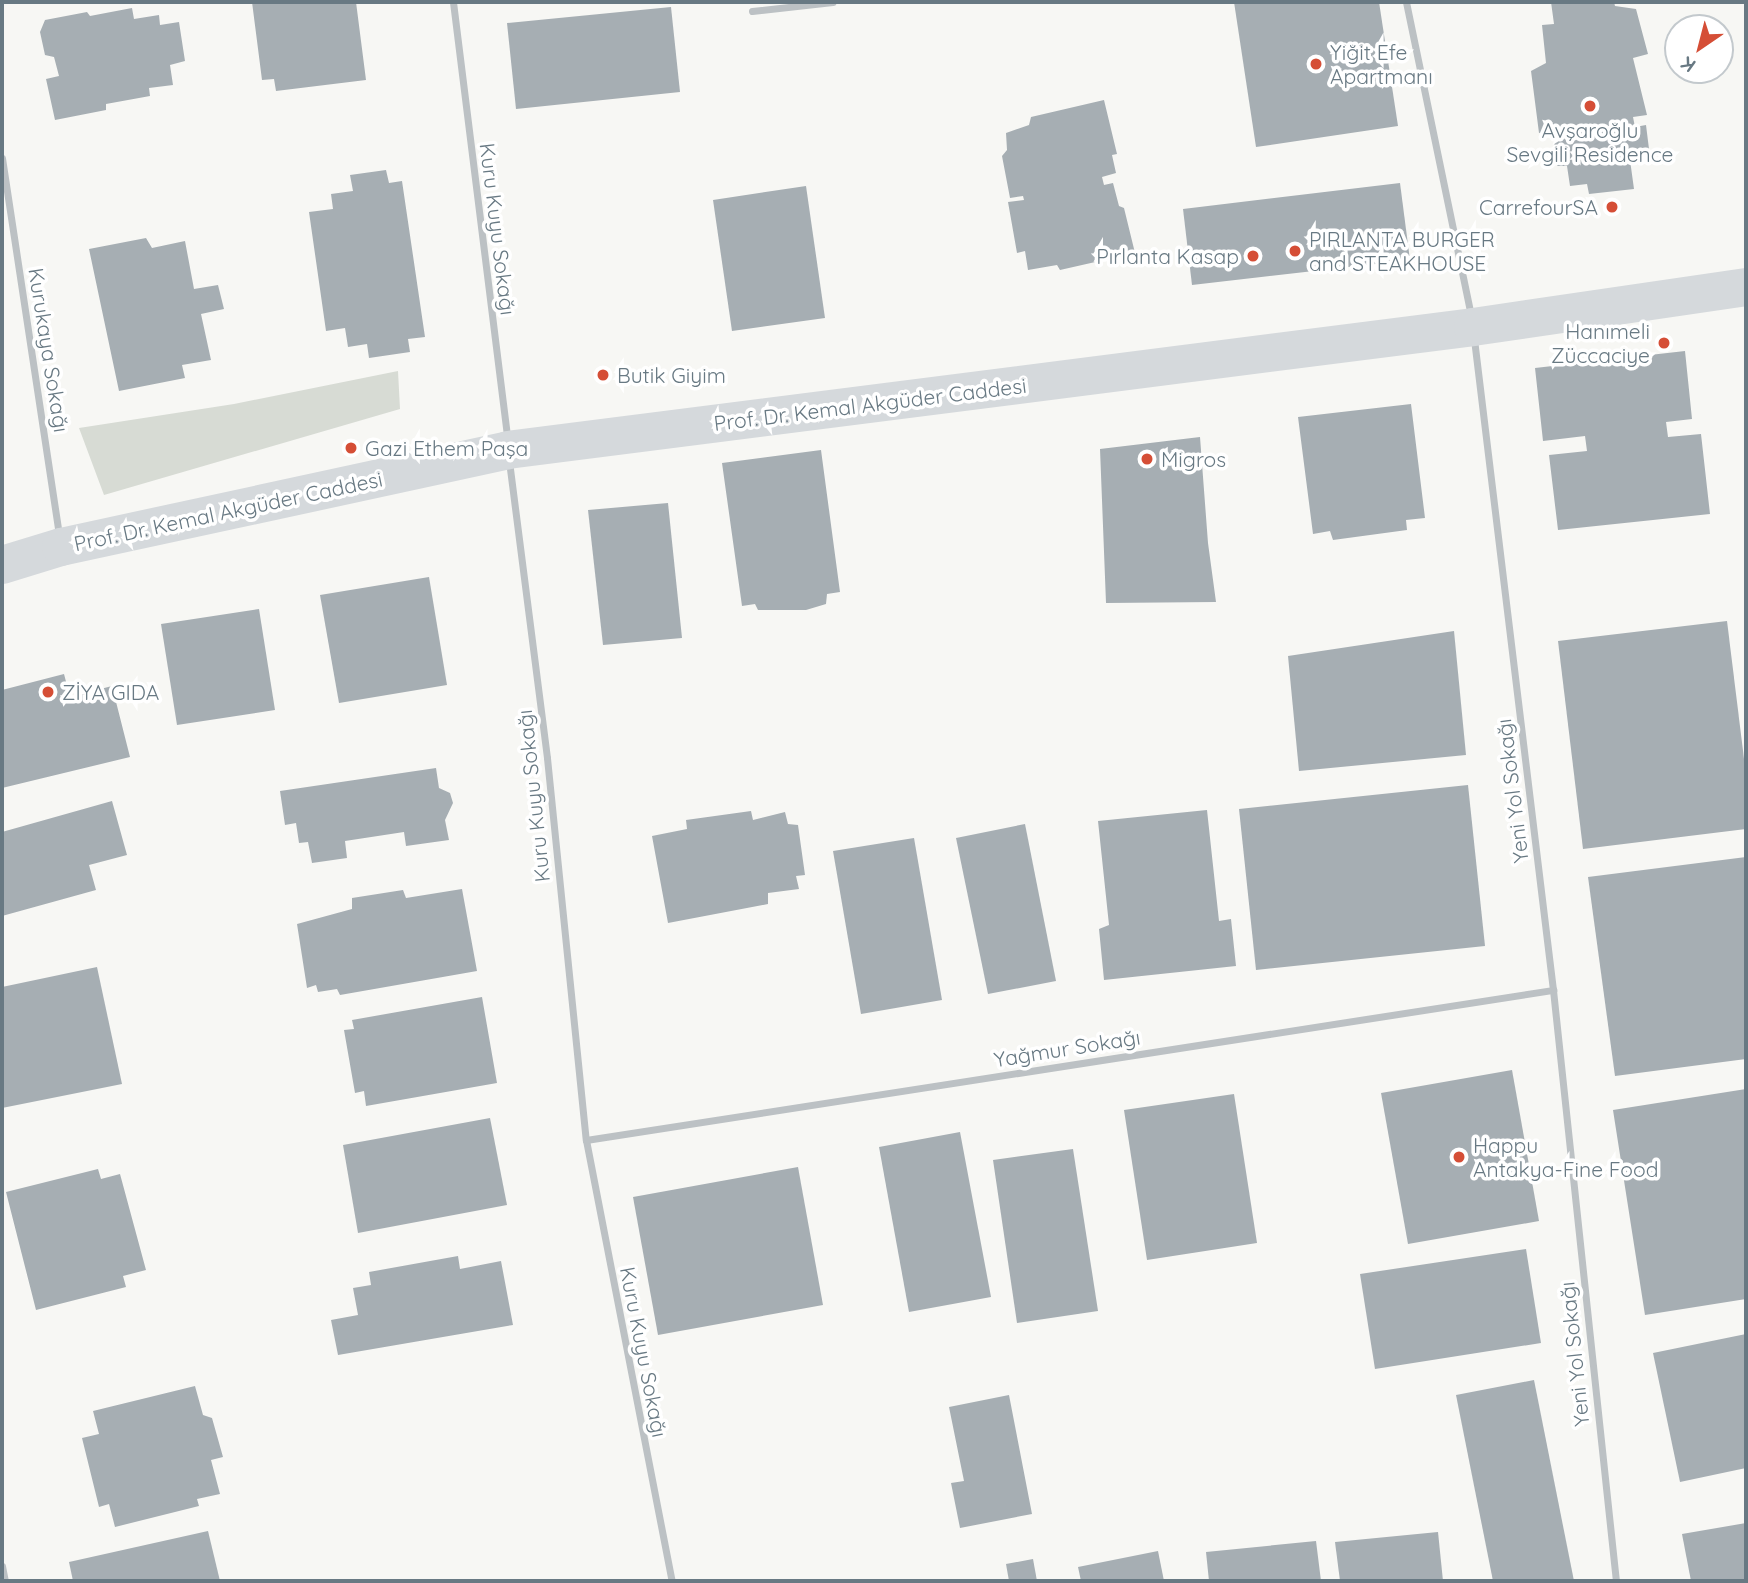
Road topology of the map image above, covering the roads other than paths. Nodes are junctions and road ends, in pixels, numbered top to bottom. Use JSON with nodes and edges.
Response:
{"nodes":[{"id":1,"x":453,"y":2,"type":"edge"},
{"id":2,"x":833,"y":2,"type":"edge"},
{"id":3,"x":1406,"y":2,"type":"edge"},
{"id":4,"x":752,"y":11,"type":"dead end"},
{"id":5,"x":2,"y":158,"type":"edge"},
{"id":6,"x":1746,"y":288,"type":"edge"},
{"id":7,"x":1473,"y":327,"type":"junction"},
{"id":8,"x":508,"y":450,"type":"junction"},
{"id":9,"x":61,"y":547,"type":"junction"},
{"id":10,"x":2,"y":565,"type":"edge"},
{"id":11,"x":1553,"y":990,"type":"junction"},
{"id":12,"x":586,"y":1140,"type":"junction"},
{"id":13,"x":2,"y":1566,"type":"edge"},
{"id":14,"x":5,"y":1581,"type":"edge"},
{"id":15,"x":672,"y":1581,"type":"edge"},
{"id":16,"x":1616,"y":1581,"type":"edge"}],
"edges":[{"from":1,"to":8,"type":"street","name":"Kuru Kuyu Sokağı"},
{"from":2,"to":4,"type":"street"},
{"from":3,"to":7,"type":"street","name":"Yeni Yol Sokağı"},
{"from":5,"to":9,"type":"street","name":"Kurukaya Sokağı"},
{"from":6,"to":7,"type":"street","name":"Prof. Dr. Kemal Akgüder Caddesi"},
{"from":7,"to":8,"type":"street","name":"Prof. Dr. Kemal Akgüder Caddesi"},
{"from":7,"to":11,"type":"street","name":"Yeni Yol Sokağı"},
{"from":8,"to":9,"type":"street","name":"Prof. Dr. Kemal Akgüder Caddesi"},
{"from":8,"to":12,"type":"street","name":"Kuru Kuyu Sokağı"},
{"from":9,"to":10,"type":"street","name":"Prof. Dr. Kemal Akgüder Caddesi"},
{"from":11,"to":12,"type":"street","name":"Yağmur Sokağı"},
{"from":11,"to":16,"type":"street","name":"Yeni Yol Sokağı"},
{"from":12,"to":15,"type":"street","name":"Kuru Kuyu Sokağı"},
{"from":13,"to":14,"type":"street"}]}
